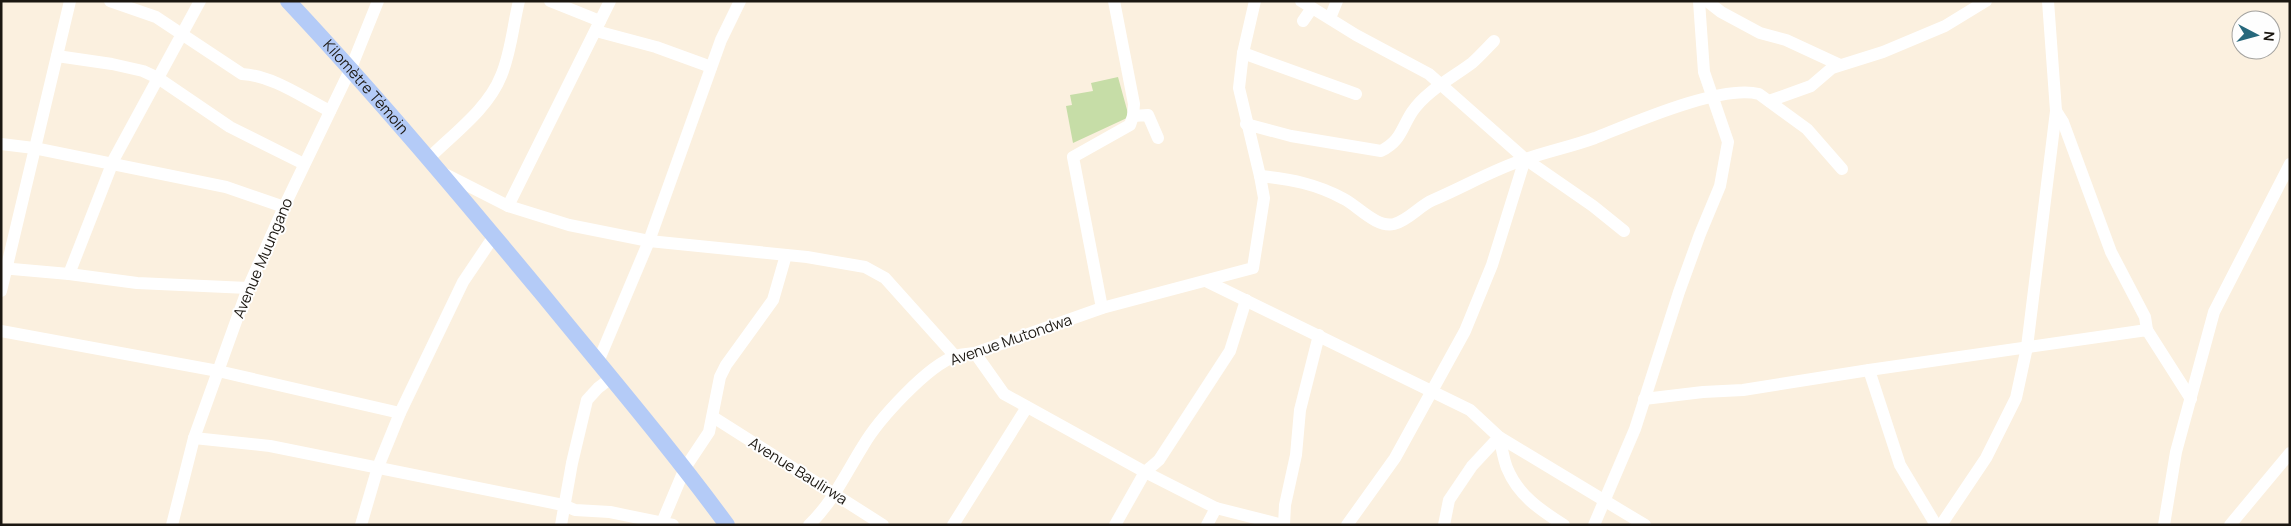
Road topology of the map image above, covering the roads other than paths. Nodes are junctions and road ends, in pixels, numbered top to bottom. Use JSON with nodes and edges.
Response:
{"nodes":[{"id":1,"x":70,"y":1,"type":"edge"},
{"id":2,"x":110,"y":1,"type":"edge"},
{"id":3,"x":200,"y":1,"type":"edge"},
{"id":4,"x":288,"y":1,"type":"edge"},
{"id":5,"x":378,"y":1,"type":"edge"},
{"id":6,"x":519,"y":1,"type":"edge"},
{"id":7,"x":550,"y":1,"type":"edge"},
{"id":8,"x":610,"y":1,"type":"edge"},
{"id":9,"x":740,"y":1,"type":"edge"},
{"id":10,"x":1114,"y":1,"type":"edge"},
{"id":11,"x":1255,"y":1,"type":"edge"},
{"id":12,"x":1337,"y":1,"type":"edge"},
{"id":13,"x":1699,"y":1,"type":"edge"},
{"id":14,"x":1707,"y":1,"type":"edge"},
{"id":15,"x":1986,"y":1,"type":"edge"},
{"id":16,"x":2048,"y":1,"type":"edge"},
{"id":17,"x":1307,"y":5,"type":"edge"},
{"id":18,"x":1330,"y":18,"type":"junction"},
{"id":19,"x":1303,"y":21,"type":"dead end"},
{"id":20,"x":598,"y":26,"type":"junction"},
{"id":21,"x":183,"y":33,"type":"junction"},
{"id":22,"x":1494,"y":40,"type":"dead end"},
{"id":23,"x":1243,"y":53,"type":"junction"},
{"id":24,"x":56,"y":56,"type":"junction"},
{"id":25,"x":1840,"y":65,"type":"junction"},
{"id":26,"x":711,"y":67,"type":"junction"},
{"id":27,"x":351,"y":68,"type":"junction"},
{"id":28,"x":158,"y":78,"type":"junction"},
{"id":29,"x":1442,"y":85,"type":"junction"},
{"id":30,"x":1356,"y":94,"type":"dead end"},
{"id":31,"x":1713,"y":96,"type":"junction"},
{"id":32,"x":1769,"y":101,"type":"junction"},
{"id":33,"x":330,"y":111,"type":"junction"},
{"id":34,"x":2056,"y":111,"type":"junction"},
{"id":35,"x":1133,"y":116,"type":"junction"},
{"id":36,"x":1246,"y":124,"type":"junction"},
{"id":37,"x":1158,"y":138,"type":"dead end"},
{"id":38,"x":1,"y":144,"type":"edge"},
{"id":39,"x":34,"y":148,"type":"junction"},
{"id":40,"x":429,"y":158,"type":"junction"},
{"id":41,"x":1525,"y":159,"type":"junction"},
{"id":42,"x":112,"y":164,"type":"junction"},
{"id":43,"x":304,"y":164,"type":"junction"},
{"id":44,"x":2290,"y":164,"type":"edge"},
{"id":45,"x":1842,"y":169,"type":"dead end"},
{"id":46,"x":443,"y":173,"type":"junction"},
{"id":47,"x":1260,"y":176,"type":"junction"},
{"id":48,"x":508,"y":206,"type":"junction"},
{"id":49,"x":284,"y":207,"type":"junction"},
{"id":50,"x":1624,"y":231,"type":"dead end"},
{"id":51,"x":494,"y":236,"type":"junction"},
{"id":52,"x":648,"y":241,"type":"junction"},
{"id":53,"x":786,"y":255,"type":"junction"},
{"id":54,"x":3,"y":269,"type":"edge"},
{"id":55,"x":69,"y":274,"type":"junction"},
{"id":56,"x":1206,"y":281,"type":"junction"},
{"id":57,"x":248,"y":288,"type":"junction"},
{"id":58,"x":1,"y":291,"type":"edge"},
{"id":59,"x":1246,"y":300,"type":"junction"},
{"id":60,"x":1102,"y":308,"type":"junction"},
{"id":61,"x":2147,"y":330,"type":"junction"},
{"id":62,"x":1,"y":331,"type":"edge"},
{"id":63,"x":1318,"y":335,"type":"junction"},
{"id":64,"x":2027,"y":347,"type":"junction"},
{"id":65,"x":975,"y":353,"type":"junction"},
{"id":66,"x":955,"y":356,"type":"junction"},
{"id":67,"x":598,"y":362,"type":"junction"},
{"id":68,"x":1869,"y":370,"type":"junction"},
{"id":69,"x":218,"y":371,"type":"junction"},
{"id":70,"x":611,"y":378,"type":"junction"},
{"id":71,"x":1431,"y":391,"type":"junction"},
{"id":72,"x":1644,"y":399,"type":"junction"},
{"id":73,"x":2191,"y":399,"type":"junction"},
{"id":74,"x":1028,"y":407,"type":"junction"},
{"id":75,"x":400,"y":413,"type":"junction"},
{"id":76,"x":712,"y":417,"type":"junction"},
{"id":77,"x":1499,"y":437,"type":"junction"},
{"id":78,"x":194,"y":438,"type":"junction"},
{"id":79,"x":2290,"y":453,"type":"edge"},
{"id":80,"x":378,"y":467,"type":"junction"},
{"id":81,"x":685,"y":468,"type":"junction"},
{"id":82,"x":1145,"y":472,"type":"junction"},
{"id":83,"x":836,"y":494,"type":"junction"},
{"id":84,"x":1604,"y":499,"type":"junction"},
{"id":85,"x":563,"y":505,"type":"junction"},
{"id":86,"x":1216,"y":508,"type":"junction"},
{"id":87,"x":665,"y":524,"type":"edge"},
{"id":88,"x":2233,"y":524,"type":"edge"},
{"id":89,"x":172,"y":525,"type":"edge"},
{"id":90,"x":361,"y":525,"type":"edge"},
{"id":91,"x":561,"y":525,"type":"edge"},
{"id":92,"x":727,"y":525,"type":"edge"},
{"id":93,"x":809,"y":525,"type":"edge"},
{"id":94,"x":883,"y":525,"type":"edge"},
{"id":95,"x":953,"y":525,"type":"edge"},
{"id":96,"x":1115,"y":525,"type":"edge"},
{"id":97,"x":1207,"y":525,"type":"edge"},
{"id":98,"x":1283,"y":525,"type":"edge"},
{"id":99,"x":1347,"y":525,"type":"edge"},
{"id":100,"x":1444,"y":525,"type":"edge"},
{"id":101,"x":1564,"y":525,"type":"edge"},
{"id":102,"x":1594,"y":525,"type":"edge"},
{"id":103,"x":1645,"y":525,"type":"edge"},
{"id":104,"x":1936,"y":525,"type":"edge"},
{"id":105,"x":1941,"y":525,"type":"edge"},
{"id":106,"x":2164,"y":525,"type":"edge"}],
"edges":[{"from":1,"to":24,"type":"street"},
{"from":2,"to":21,"type":"street"},
{"from":3,"to":21,"type":"street"},
{"from":4,"to":27,"type":"main road","name":"Kilomètre Témoin"},
{"from":5,"to":27,"type":"street","name":"Avenue Muungano"},
{"from":6,"to":40,"type":"street"},
{"from":7,"to":20,"type":"street"},
{"from":8,"to":20,"type":"street"},
{"from":9,"to":26,"type":"street"},
{"from":10,"to":35,"type":"street"},
{"from":11,"to":23,"type":"street"},
{"from":12,"to":18,"type":"street"},
{"from":13,"to":31,"type":"street"},
{"from":14,"to":25,"type":"street"},
{"from":15,"to":25,"type":"street"},
{"from":16,"to":34,"type":"street"},
{"from":17,"to":18,"type":"street"},
{"from":17,"to":19,"type":"street"},
{"from":18,"to":29,"type":"street"},
{"from":20,"to":26,"type":"street"},
{"from":20,"to":48,"type":"street"},
{"from":21,"to":28,"type":"street"},
{"from":21,"to":33,"type":"street"},
{"from":22,"to":29,"type":"street"},
{"from":23,"to":30,"type":"street"},
{"from":23,"to":36,"type":"street"},
{"from":24,"to":28,"type":"street"},
{"from":24,"to":39,"type":"street"},
{"from":25,"to":32,"type":"street"},
{"from":26,"to":52,"type":"street"},
{"from":27,"to":33,"type":"street","name":"Avenue Muungano"},
{"from":27,"to":40,"type":"main road","name":"Kilomètre Témoin"},
{"from":28,"to":42,"type":"street"},
{"from":28,"to":43,"type":"street"},
{"from":29,"to":36,"type":"street"},
{"from":29,"to":41,"type":"street"},
{"from":31,"to":32,"type":"street"},
{"from":31,"to":41,"type":"street"},
{"from":31,"to":72,"type":"street"},
{"from":32,"to":45,"type":"street"},
{"from":33,"to":43,"type":"street","name":"Avenue Muungano"},
{"from":34,"to":61,"type":"street"},
{"from":34,"to":64,"type":"street"},
{"from":35,"to":37,"type":"street"},
{"from":35,"to":60,"type":"street"},
{"from":36,"to":47,"type":"street"},
{"from":38,"to":39,"type":"street"},
{"from":39,"to":42,"type":"street"},
{"from":39,"to":54,"type":"street"},
{"from":40,"to":46,"type":"main road","name":"Kilomètre Témoin"},
{"from":41,"to":47,"type":"street"},
{"from":41,"to":50,"type":"street"},
{"from":41,"to":71,"type":"street"},
{"from":42,"to":49,"type":"street"},
{"from":42,"to":55,"type":"street"},
{"from":43,"to":49,"type":"street","name":"Avenue Muungano"},
{"from":44,"to":73,"type":"street"},
{"from":46,"to":48,"type":"street"},
{"from":46,"to":51,"type":"main road","name":"Kilomètre Témoin"},
{"from":47,"to":56,"type":"street","name":"Avenue Mutondwa"},
{"from":48,"to":52,"type":"street"},
{"from":49,"to":57,"type":"street","name":"Avenue Muungano"},
{"from":51,"to":67,"type":"main road","name":"Kilomètre Témoin"},
{"from":51,"to":75,"type":"street"},
{"from":52,"to":53,"type":"street"},
{"from":52,"to":67,"type":"street"},
{"from":53,"to":66,"type":"street"},
{"from":53,"to":76,"type":"street"},
{"from":54,"to":55,"type":"street"},
{"from":54,"to":58,"type":"street"},
{"from":55,"to":57,"type":"street"},
{"from":56,"to":59,"type":"street"},
{"from":56,"to":60,"type":"street","name":"Avenue Mutondwa"},
{"from":57,"to":69,"type":"street","name":"Avenue Muungano"},
{"from":59,"to":63,"type":"street"},
{"from":59,"to":82,"type":"street"},
{"from":60,"to":65,"type":"street","name":"Avenue Mutondwa"},
{"from":61,"to":64,"type":"street"},
{"from":61,"to":73,"type":"street"},
{"from":62,"to":69,"type":"street"},
{"from":63,"to":71,"type":"street"},
{"from":63,"to":98,"type":"street"},
{"from":64,"to":68,"type":"street"},
{"from":64,"to":105,"type":"street"},
{"from":65,"to":66,"type":"street","name":"Avenue Mutondwa"},
{"from":65,"to":74,"type":"street"},
{"from":66,"to":83,"type":"street","name":"Avenue Mutondwa"},
{"from":67,"to":70,"type":"main road","name":"Kilomètre Témoin"},
{"from":68,"to":72,"type":"street"},
{"from":68,"to":104,"type":"street"},
{"from":69,"to":75,"type":"street"},
{"from":69,"to":78,"type":"street","name":"Avenue Muungano"},
{"from":70,"to":81,"type":"main road","name":"Kilomètre Témoin"},
{"from":70,"to":85,"type":"street"},
{"from":71,"to":77,"type":"street"},
{"from":71,"to":99,"type":"street"},
{"from":72,"to":84,"type":"street"},
{"from":73,"to":106,"type":"street"},
{"from":74,"to":82,"type":"street"},
{"from":74,"to":95,"type":"street"},
{"from":75,"to":80,"type":"street"},
{"from":76,"to":81,"type":"street"},
{"from":76,"to":83,"type":"street","name":"Avenue Baulirwa"},
{"from":77,"to":84,"type":"street"},
{"from":77,"to":100,"type":"street"},
{"from":77,"to":101,"type":"street"},
{"from":78,"to":80,"type":"street"},
{"from":78,"to":89,"type":"street","name":"Avenue Muungano"},
{"from":79,"to":88,"type":"street"},
{"from":80,"to":85,"type":"street"},
{"from":80,"to":90,"type":"street"},
{"from":81,"to":87,"type":"street"},
{"from":81,"to":92,"type":"main road","name":"Kilomètre Témoin"},
{"from":82,"to":86,"type":"street"},
{"from":82,"to":96,"type":"street"},
{"from":83,"to":93,"type":"street","name":"Avenue Mutondwa"},
{"from":83,"to":94,"type":"street","name":"Avenue Baulirwa"},
{"from":84,"to":102,"type":"street"},
{"from":84,"to":103,"type":"street"},
{"from":85,"to":87,"type":"street"},
{"from":85,"to":91,"type":"street"},
{"from":86,"to":97,"type":"street"},
{"from":86,"to":98,"type":"street"}]}
